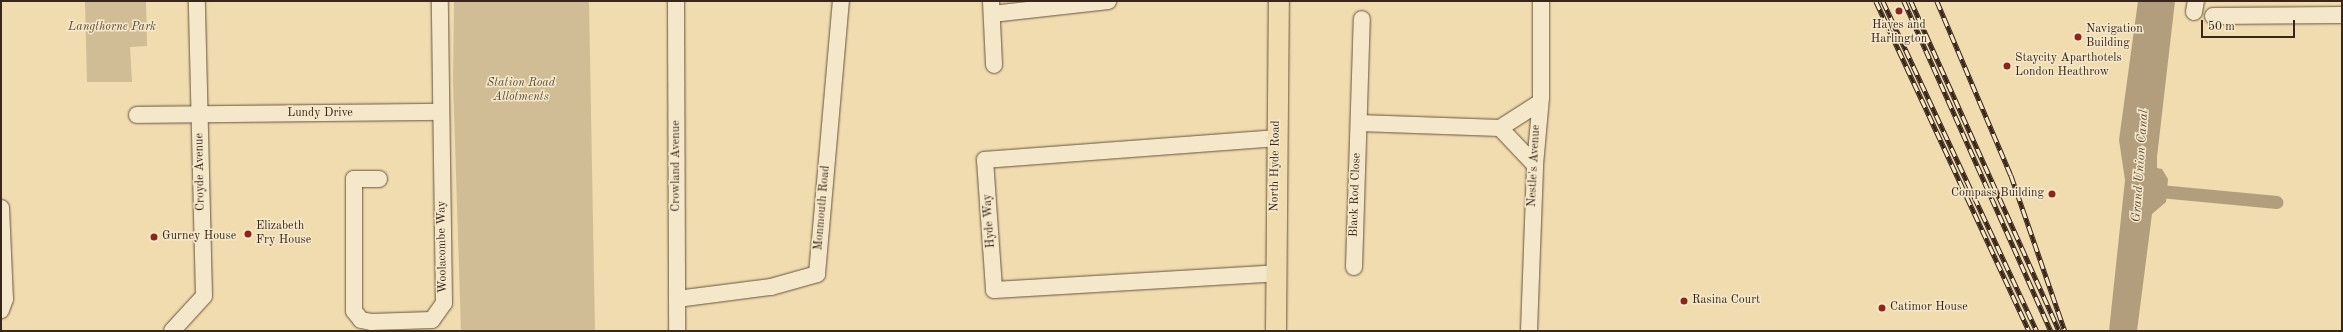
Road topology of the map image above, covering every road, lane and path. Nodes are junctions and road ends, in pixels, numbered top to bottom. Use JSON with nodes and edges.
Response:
{"nodes":[{"id":1,"x":196,"y":1,"type":"edge"},
{"id":2,"x":440,"y":1,"type":"edge"},
{"id":3,"x":676,"y":1,"type":"edge"},
{"id":4,"x":842,"y":1,"type":"edge"},
{"id":5,"x":1108,"y":1,"type":"edge"},
{"id":6,"x":1279,"y":1,"type":"edge"},
{"id":7,"x":1541,"y":1,"type":"edge"},
{"id":8,"x":992,"y":8,"type":"edge"},
{"id":9,"x":2342,"y":15,"type":"edge"},
{"id":10,"x":2213,"y":16,"type":"dead end"},
{"id":11,"x":1362,"y":19,"type":"dead end"},
{"id":12,"x":994,"y":65,"type":"dead end"},
{"id":13,"x":1539,"y":103,"type":"junction"},
{"id":14,"x":440,"y":112,"type":"junction"},
{"id":15,"x":200,"y":114,"type":"junction"},
{"id":16,"x":136,"y":115,"type":"dead end"},
{"id":17,"x":1359,"y":123,"type":"junction"},
{"id":18,"x":1500,"y":128,"type":"junction"},
{"id":19,"x":1277,"y":138,"type":"junction"},
{"id":20,"x":1535,"y":165,"type":"junction"},
{"id":21,"x":379,"y":179,"type":"dead end"},
{"id":22,"x":1,"y":208,"type":"edge"},
{"id":23,"x":1354,"y":267,"type":"dead end"},
{"id":24,"x":1277,"y":273,"type":"junction"},
{"id":25,"x":677,"y":299,"type":"junction"},
{"id":26,"x":1,"y":310,"type":"edge"},
{"id":27,"x":172,"y":331,"type":"edge"},
{"id":28,"x":677,"y":331,"type":"edge"},
{"id":29,"x":1276,"y":331,"type":"edge"},
{"id":30,"x":1529,"y":331,"type":"edge"}],
"edges":[{"from":1,"to":15,"type":"street","name":"Croyde Avenue"},
{"from":2,"to":14,"type":"street","name":"Woolacombe Way"},
{"from":3,"to":25,"type":"street","name":"Crowland Avenue"},
{"from":4,"to":25,"type":"street","name":"Monmouth Road"},
{"from":5,"to":8,"type":"street"},
{"from":6,"to":19,"type":"main road","name":"North Hyde Road"},
{"from":7,"to":13,"type":"street","name":"Nestle's Avenue"},
{"from":8,"to":12,"type":"street"},
{"from":9,"to":10,"type":"street"},
{"from":11,"to":17,"type":"street","name":"Black Rod Close"},
{"from":13,"to":18,"type":"street"},
{"from":13,"to":20,"type":"street","name":"Nestle's Avenue"},
{"from":14,"to":15,"type":"street","name":"Lundy Drive"},
{"from":14,"to":21,"type":"street","name":"Woolacombe Way"},
{"from":15,"to":16,"type":"street","name":"Lundy Drive"},
{"from":15,"to":27,"type":"street","name":"Croyde Avenue"},
{"from":17,"to":18,"type":"street"},
{"from":17,"to":23,"type":"street","name":"Black Rod Close"},
{"from":18,"to":20,"type":"street"},
{"from":19,"to":24,"type":"main road","name":"North Hyde Road"},
{"from":19,"to":24,"type":"street","name":"Hyde Way"},
{"from":20,"to":30,"type":"street","name":"Nestle's Avenue"},
{"from":22,"to":26,"type":"street"},
{"from":24,"to":29,"type":"main road","name":"North Hyde Road"},
{"from":25,"to":28,"type":"street","name":"Crowland Avenue"}]}
